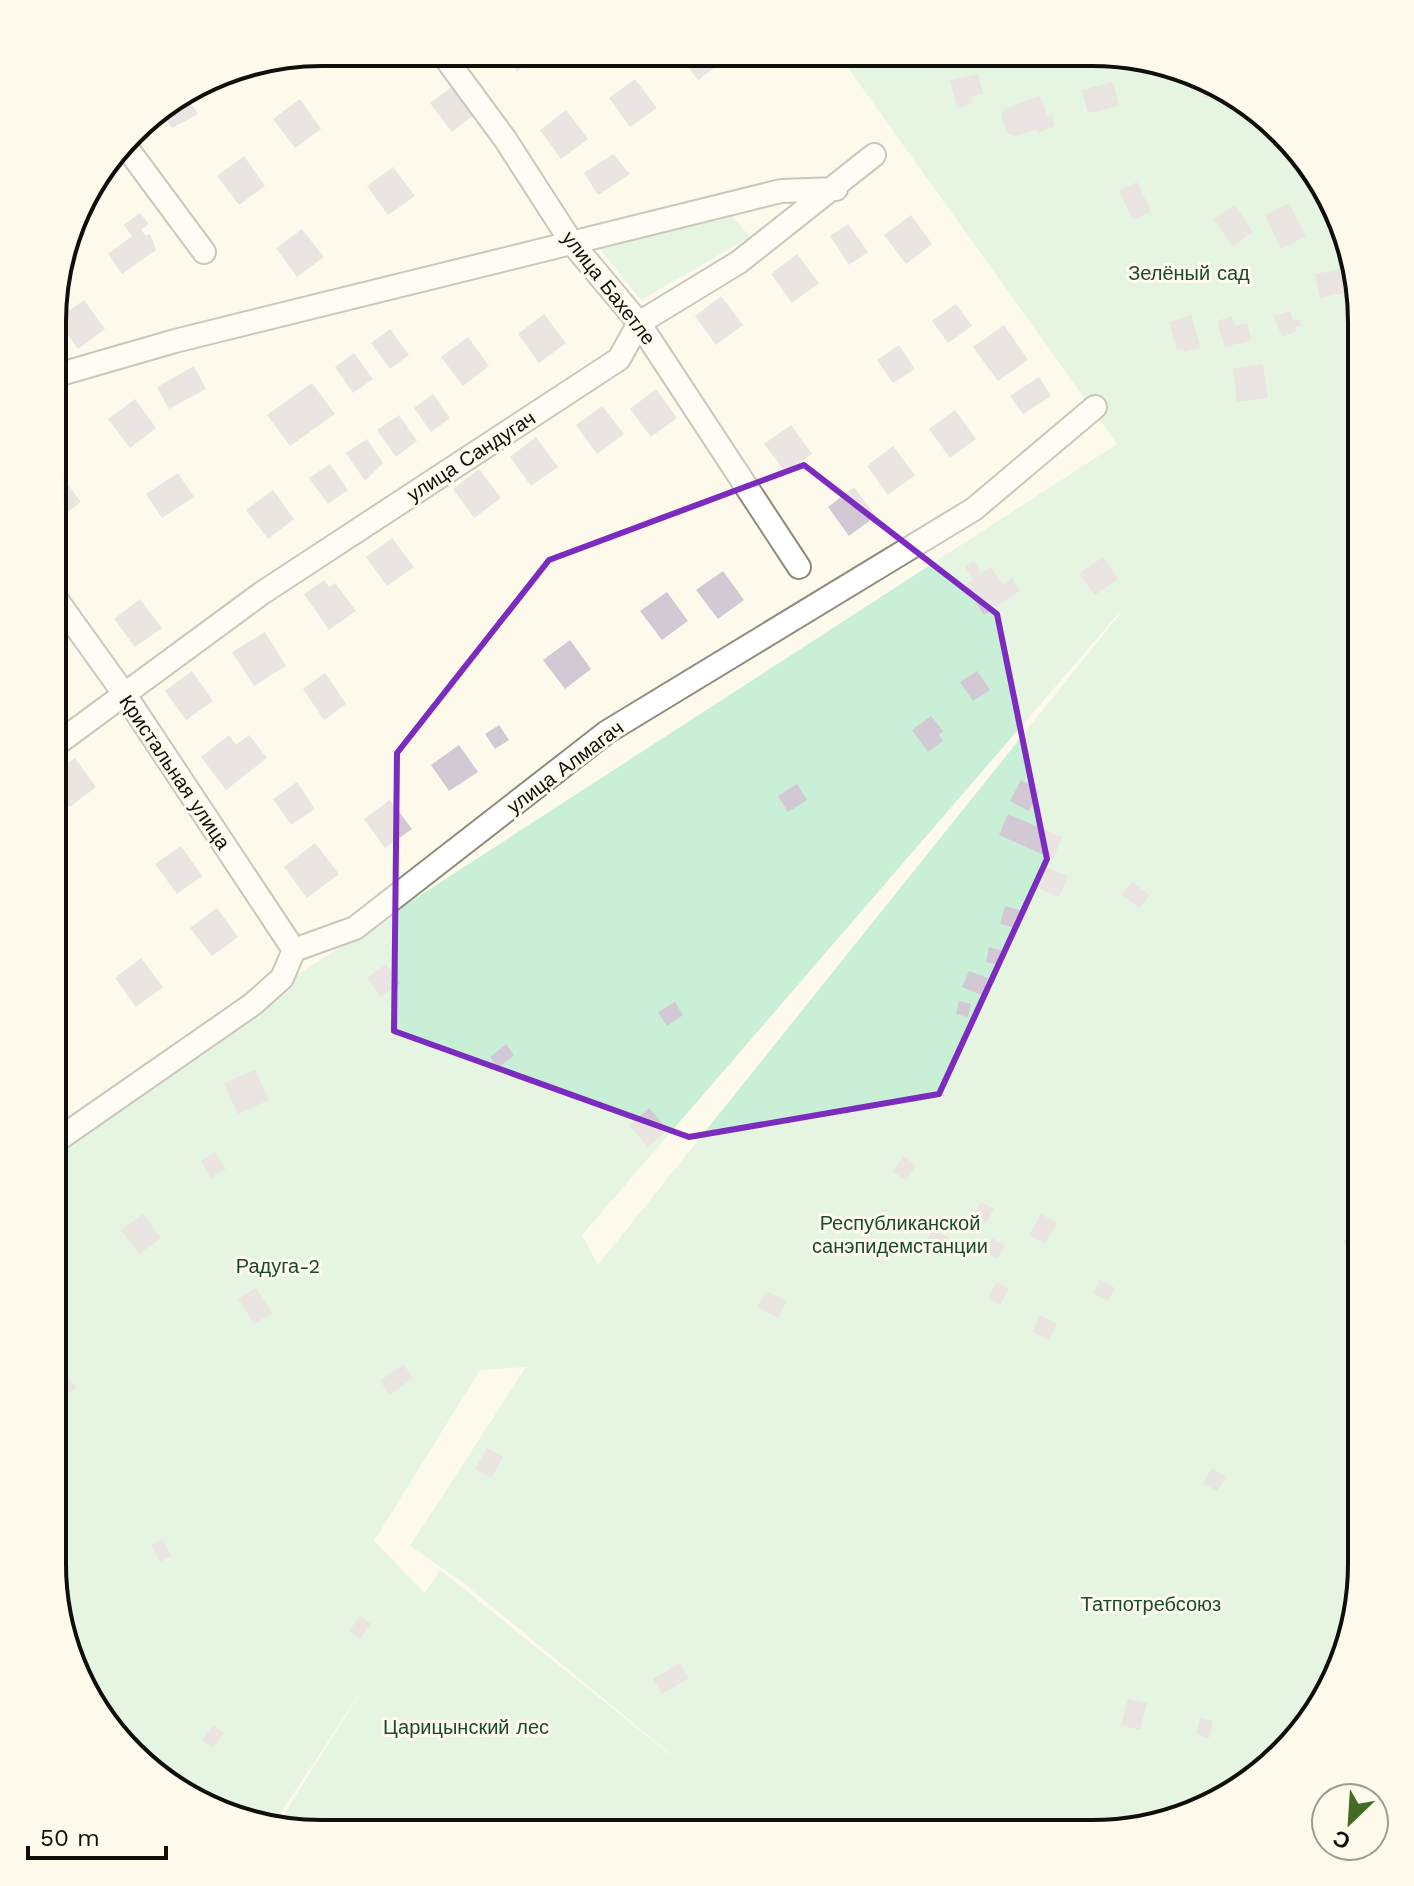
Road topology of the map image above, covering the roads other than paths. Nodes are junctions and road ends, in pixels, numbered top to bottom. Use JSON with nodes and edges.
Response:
{"nodes":[{"id":1,"x":451,"y":66,"type":"edge"},
{"id":2,"x":130,"y":153,"type":"edge"},
{"id":3,"x":874,"y":155,"type":"dead end"},
{"id":4,"x":836,"y":189,"type":"junction"},
{"id":5,"x":572,"y":243,"type":"junction"},
{"id":6,"x":204,"y":252,"type":"dead end"},
{"id":7,"x":639,"y":323,"type":"junction"},
{"id":8,"x":66,"y":373,"type":"edge"},
{"id":9,"x":1095,"y":407,"type":"dead end"},
{"id":10,"x":799,"y":567,"type":"dead end"},
{"id":11,"x":66,"y":613,"type":"edge"},
{"id":12,"x":125,"y":695,"type":"junction"},
{"id":13,"x":66,"y":737,"type":"edge"},
{"id":14,"x":294,"y":950,"type":"junction"},
{"id":15,"x":66,"y":1134,"type":"edge"}],
"edges":[{"from":1,"to":5,"type":"street","name":"улица Бахетле"},
{"from":2,"to":6,"type":"street"},
{"from":3,"to":4,"type":"street","name":"улица Сандугач"},
{"from":4,"to":5,"type":"street"},
{"from":4,"to":7,"type":"street","name":"улица Сандугач"},
{"from":5,"to":7,"type":"street","name":"улица Бахетле"},
{"from":5,"to":8,"type":"street"},
{"from":7,"to":10,"type":"street","name":"улица Бахетле"},
{"from":7,"to":12,"type":"street","name":"улица Сандугач"},
{"from":9,"to":14,"type":"street","name":"улица Алмагач"},
{"from":11,"to":12,"type":"street","name":"Кристальная улица"},
{"from":12,"to":13,"type":"street","name":"улица Сандугач"},
{"from":12,"to":14,"type":"street","name":"Кристальная улица"},
{"from":14,"to":15,"type":"street"}]}
